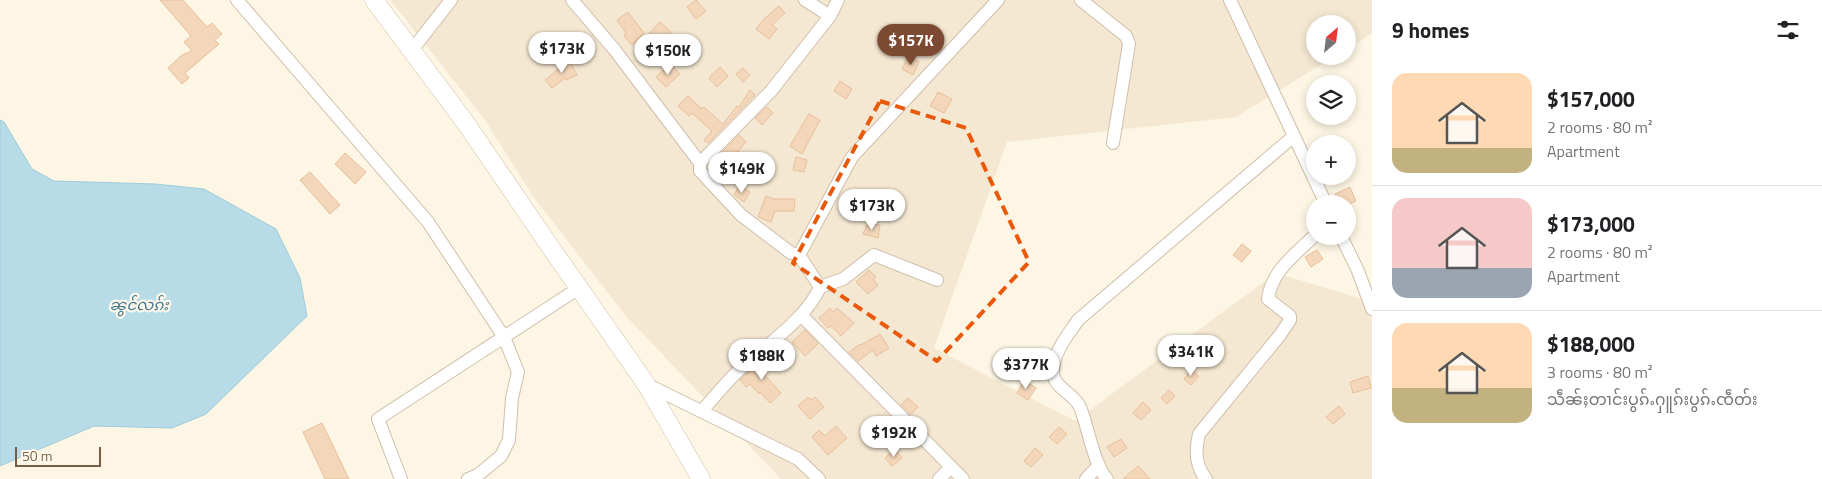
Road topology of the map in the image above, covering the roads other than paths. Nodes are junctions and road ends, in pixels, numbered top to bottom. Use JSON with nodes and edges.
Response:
{"nodes":[{"id":1,"x":237,"y":0,"type":"edge"},
{"id":2,"x":374,"y":0,"type":"edge"},
{"id":3,"x":451,"y":0,"type":"edge"},
{"id":4,"x":572,"y":0,"type":"edge"},
{"id":5,"x":805,"y":0,"type":"edge"},
{"id":6,"x":838,"y":0,"type":"edge"},
{"id":7,"x":998,"y":0,"type":"edge"},
{"id":8,"x":1082,"y":0,"type":"edge"},
{"id":9,"x":1230,"y":0,"type":"edge"},
{"id":10,"x":830,"y":16,"type":"junction"},
{"id":11,"x":412,"y":50,"type":"junction"},
{"id":12,"x":1294,"y":136,"type":"junction"},
{"id":13,"x":1112,"y":143,"type":"dead end"},
{"id":14,"x":700,"y":163,"type":"junction"},
{"id":15,"x":1322,"y":195,"type":"edge"},
{"id":16,"x":1306,"y":244,"type":"edge"},
{"id":17,"x":1345,"y":245,"type":"edge"},
{"id":18,"x":799,"y":255,"type":"junction"},
{"id":19,"x":937,"y":280,"type":"dead end"},
{"id":20,"x":820,"y":287,"type":"junction"},
{"id":21,"x":580,"y":288,"type":"junction"},
{"id":22,"x":1372,"y":309,"type":"edge"},
{"id":23,"x":801,"y":315,"type":"junction"},
{"id":24,"x":504,"y":337,"type":"junction"},
{"id":25,"x":646,"y":384,"type":"junction"},
{"id":26,"x":702,"y":411,"type":"junction"},
{"id":27,"x":1099,"y":465,"type":"junction"},
{"id":28,"x":951,"y":467,"type":"junction"},
{"id":29,"x":401,"y":479,"type":"edge"},
{"id":30,"x":468,"y":479,"type":"edge"},
{"id":31,"x":701,"y":479,"type":"edge"},
{"id":32,"x":819,"y":479,"type":"edge"},
{"id":33,"x":939,"y":479,"type":"edge"},
{"id":34,"x":963,"y":479,"type":"edge"},
{"id":35,"x":1086,"y":479,"type":"edge"},
{"id":36,"x":1107,"y":479,"type":"edge"},
{"id":37,"x":1206,"y":479,"type":"edge"}],
"edges":[{"from":1,"to":24,"type":"street"},
{"from":2,"to":11,"type":"main road"},
{"from":3,"to":11,"type":"street"},
{"from":4,"to":14,"type":"street"},
{"from":5,"to":10,"type":"street"},
{"from":6,"to":10,"type":"street"},
{"from":7,"to":18,"type":"street"},
{"from":8,"to":13,"type":"street"},
{"from":9,"to":12,"type":"street"},
{"from":10,"to":14,"type":"street"},
{"from":11,"to":21,"type":"main road"},
{"from":12,"to":15,"type":"street"},
{"from":12,"to":27,"type":"street"},
{"from":14,"to":18,"type":"street"},
{"from":16,"to":37,"type":"street"},
{"from":17,"to":22,"type":"street"},
{"from":18,"to":20,"type":"street"},
{"from":19,"to":20,"type":"street"},
{"from":20,"to":23,"type":"street"},
{"from":21,"to":24,"type":"street"},
{"from":21,"to":25,"type":"main road"},
{"from":23,"to":26,"type":"street"},
{"from":23,"to":28,"type":"street"},
{"from":24,"to":29,"type":"street"},
{"from":24,"to":30,"type":"street"},
{"from":25,"to":26,"type":"street"},
{"from":25,"to":31,"type":"main road"},
{"from":26,"to":32,"type":"street"},
{"from":27,"to":35,"type":"street"},
{"from":27,"to":36,"type":"street"},
{"from":28,"to":33,"type":"street"},
{"from":28,"to":34,"type":"street"}]}
